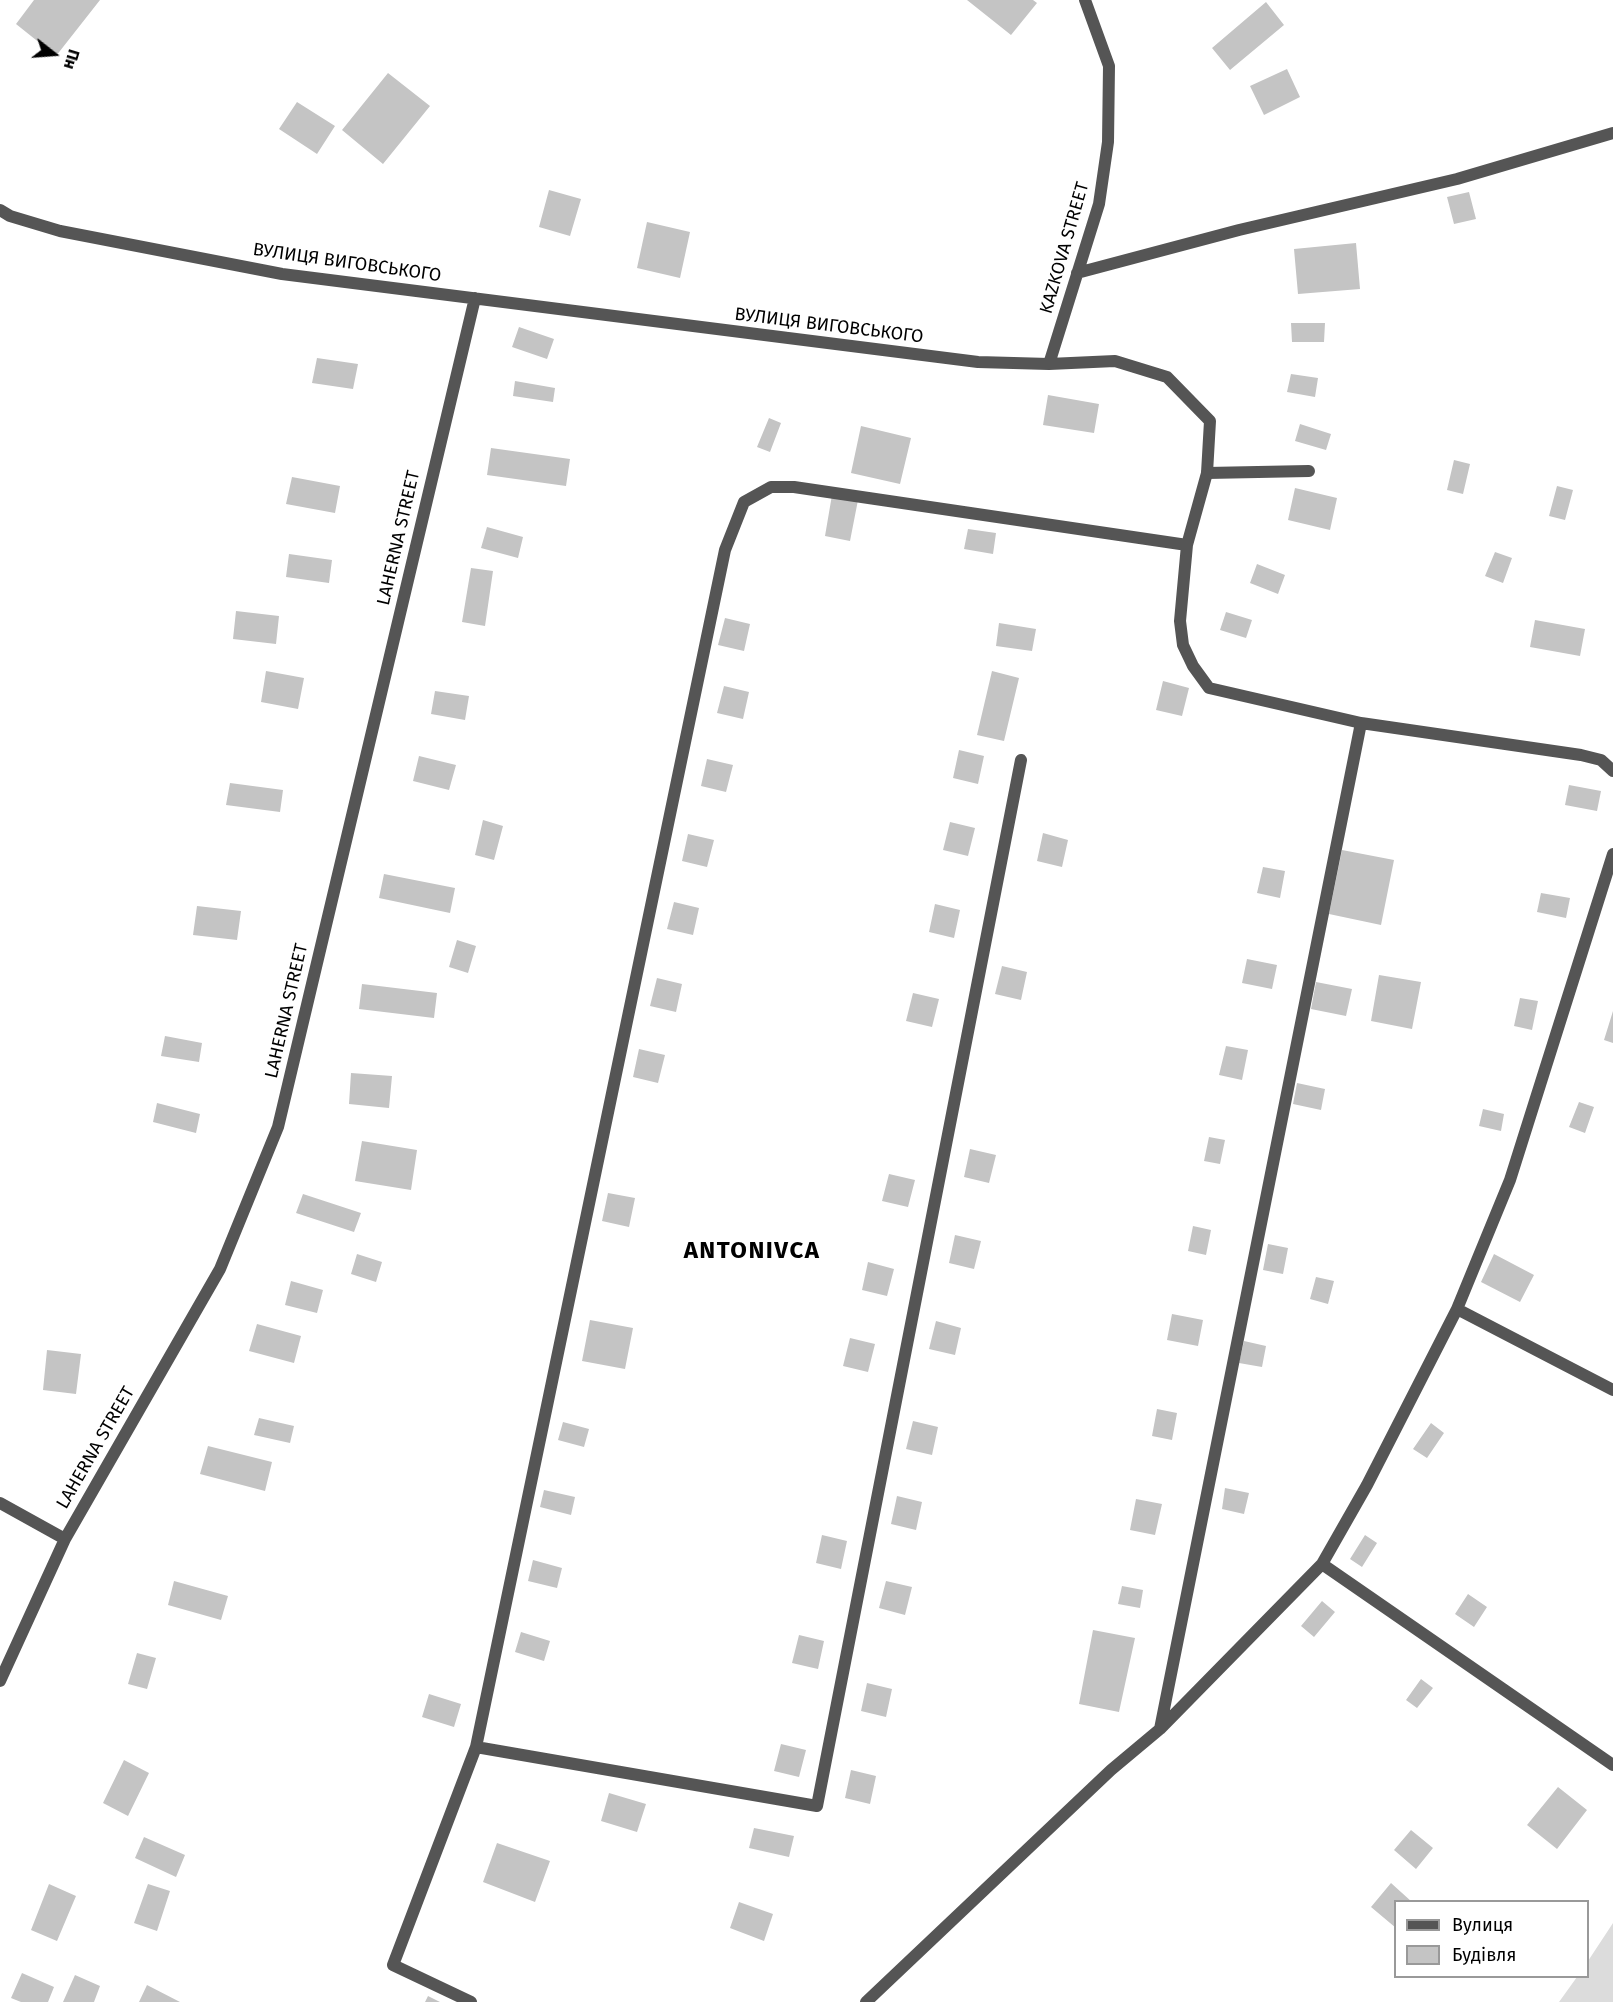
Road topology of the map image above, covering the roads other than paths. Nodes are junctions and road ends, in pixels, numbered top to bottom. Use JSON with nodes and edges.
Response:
{"nodes":[{"id":1,"x":1085,"y":0,"type":"edge"},
{"id":2,"x":1613,"y":133,"type":"edge"},
{"id":3,"x":0,"y":210,"type":"edge"},
{"id":4,"x":1077,"y":273,"type":"junction"},
{"id":5,"x":475,"y":298,"type":"junction"},
{"id":6,"x":1049,"y":364,"type":"junction"},
{"id":7,"x":1309,"y":471,"type":"dead end"},
{"id":8,"x":1207,"y":473,"type":"junction"},
{"id":9,"x":1187,"y":545,"type":"junction"},
{"id":10,"x":1361,"y":723,"type":"junction"},
{"id":11,"x":1021,"y":759,"type":"dead end"},
{"id":12,"x":1613,"y":771,"type":"edge"},
{"id":13,"x":1613,"y":854,"type":"edge"},
{"id":14,"x":1457,"y":1309,"type":"junction"},
{"id":15,"x":1613,"y":1390,"type":"edge"},
{"id":16,"x":0,"y":1503,"type":"edge"},
{"id":17,"x":65,"y":1539,"type":"junction"},
{"id":18,"x":1322,"y":1564,"type":"junction"},
{"id":19,"x":0,"y":1681,"type":"edge"},
{"id":20,"x":1160,"y":1729,"type":"junction"},
{"id":21,"x":476,"y":1746,"type":"junction"},
{"id":22,"x":1613,"y":1765,"type":"edge"},
{"id":23,"x":471,"y":2002,"type":"edge"},
{"id":24,"x":866,"y":2002,"type":"edge"}],
"edges":[{"from":1,"to":4,"type":"street","name":"KAZKOVA STREET"},
{"from":2,"to":4,"type":"street"},
{"from":3,"to":5,"type":"street","name":"ВУЛИЦЯ ВИГОВСЬКОГО"},
{"from":4,"to":6,"type":"street","name":"KAZKOVA STREET"},
{"from":5,"to":6,"type":"street","name":"ВУЛИЦЯ ВИГОВСЬКОГО"},
{"from":5,"to":17,"type":"street","name":"LAHERNA STREET"},
{"from":6,"to":8,"type":"street","name":"ВУЛИЦЯ ВИГОВСЬКОГО"},
{"from":7,"to":8,"type":"street"},
{"from":8,"to":9,"type":"street","name":"ВУЛИЦЯ ВИГОВСЬКОГО"},
{"from":9,"to":10,"type":"street","name":"ВУЛИЦЯ ВИГОВСЬКОГО"},
{"from":9,"to":21,"type":"street"},
{"from":10,"to":12,"type":"street","name":"ВУЛИЦЯ ВИГОВСЬКОГО"},
{"from":10,"to":20,"type":"street"},
{"from":11,"to":21,"type":"street"},
{"from":13,"to":14,"type":"street"},
{"from":14,"to":15,"type":"street"},
{"from":14,"to":18,"type":"street"},
{"from":16,"to":17,"type":"street"},
{"from":17,"to":19,"type":"street","name":"LAHERNA STREET"},
{"from":18,"to":20,"type":"street"},
{"from":18,"to":22,"type":"street"},
{"from":20,"to":24,"type":"street"},
{"from":21,"to":23,"type":"street"}]}
